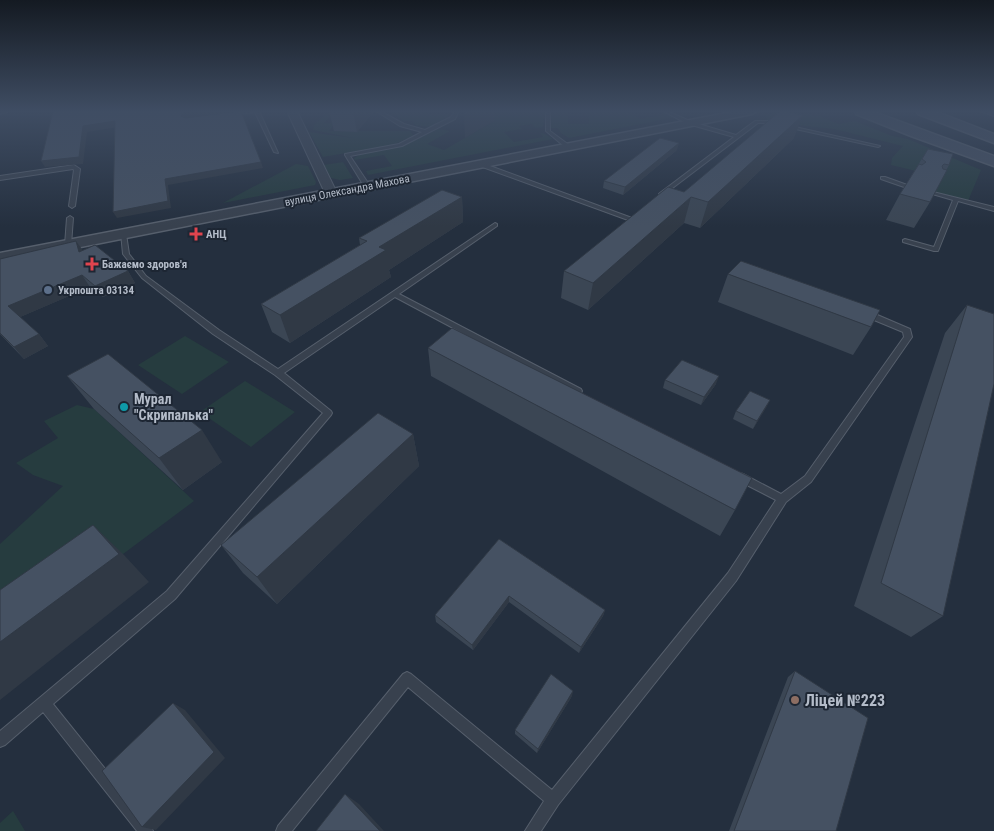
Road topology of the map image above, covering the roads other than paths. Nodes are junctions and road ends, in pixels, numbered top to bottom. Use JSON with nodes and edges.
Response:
{"nodes":[{"id":1,"x":311,"y":150,"type":"edge"},
{"id":2,"x":375,"y":150,"type":"edge"},
{"id":3,"x":549,"y":150,"type":"edge"},
{"id":4,"x":720,"y":150,"type":"edge"},
{"id":5,"x":963,"y":150,"type":"edge"},
{"id":6,"x":994,"y":161,"type":"edge"},
{"id":7,"x":479,"y":164,"type":"junction"},
{"id":8,"x":0,"y":178,"type":"edge"},
{"id":9,"x":883,"y":178,"type":"dead end"},
{"id":10,"x":367,"y":186,"type":"junction"},
{"id":11,"x":907,"y":186,"type":"edge"},
{"id":12,"x":931,"y":192,"type":"edge"},
{"id":13,"x":331,"y":193,"type":"junction"},
{"id":14,"x":656,"y":199,"type":"edge"},
{"id":15,"x":956,"y":199,"type":"junction"},
{"id":16,"x":72,"y":206,"type":"dead end"},
{"id":17,"x":994,"y":209,"type":"edge"},
{"id":18,"x":636,"y":214,"type":"edge"},
{"id":19,"x":70,"y":218,"type":"dead end"},
{"id":20,"x":630,"y":219,"type":"junction"},
{"id":21,"x":495,"y":225,"type":"dead end"},
{"id":22,"x":623,"y":225,"type":"edge"},
{"id":23,"x":123,"y":234,"type":"junction"},
{"id":24,"x":905,"y":241,"type":"dead end"},
{"id":25,"x":68,"y":245,"type":"junction"},
{"id":26,"x":0,"y":258,"type":"edge"},
{"id":27,"x":395,"y":294,"type":"junction"},
{"id":28,"x":854,"y":309,"type":"edge"},
{"id":29,"x":278,"y":373,"type":"junction"},
{"id":30,"x":585,"y":395,"type":"edge"},
{"id":31,"x":731,"y":472,"type":"edge"},
{"id":32,"x":782,"y":499,"type":"junction"},
{"id":33,"x":44,"y":703,"type":"junction"},
{"id":34,"x":0,"y":740,"type":"edge"},
{"id":35,"x":553,"y":800,"type":"junction"},
{"id":36,"x":146,"y":831,"type":"edge"},
{"id":37,"x":283,"y":831,"type":"edge"},
{"id":38,"x":532,"y":831,"type":"edge"}],
"edges":[{"from":1,"to":13,"type":"street"},
{"from":2,"to":10,"type":"lane"},
{"from":3,"to":7,"type":"street","name":"вулиця Олександра Махова"},
{"from":4,"to":14,"type":"lane"},
{"from":5,"to":6,"type":"main road"},
{"from":7,"to":10,"type":"street","name":"вулиця Олександра Махова"},
{"from":7,"to":20,"type":"lane"},
{"from":8,"to":16,"type":"lane"},
{"from":9,"to":11,"type":"lane"},
{"from":10,"to":13,"type":"street","name":"вулиця Олександра Махова"},
{"from":12,"to":15,"type":"lane"},
{"from":13,"to":23,"type":"street","name":"вулиця Олександра Махова"},
{"from":15,"to":17,"type":"lane"},
{"from":15,"to":24,"type":"lane"},
{"from":18,"to":20,"type":"lane"},
{"from":19,"to":25,"type":"lane"},
{"from":20,"to":22,"type":"lane"},
{"from":21,"to":27,"type":"lane"},
{"from":23,"to":25,"type":"street","name":"вулиця Олександра Махова"},
{"from":23,"to":29,"type":"lane"},
{"from":25,"to":26,"type":"street","name":"вулиця Олександра Махова"},
{"from":27,"to":29,"type":"lane"},
{"from":27,"to":30,"type":"lane"},
{"from":28,"to":32,"type":"lane"},
{"from":29,"to":33,"type":"lane"},
{"from":31,"to":32,"type":"lane"},
{"from":32,"to":35,"type":"lane"},
{"from":33,"to":34,"type":"lane"},
{"from":33,"to":36,"type":"lane"},
{"from":35,"to":37,"type":"lane"},
{"from":35,"to":38,"type":"lane"}]}
